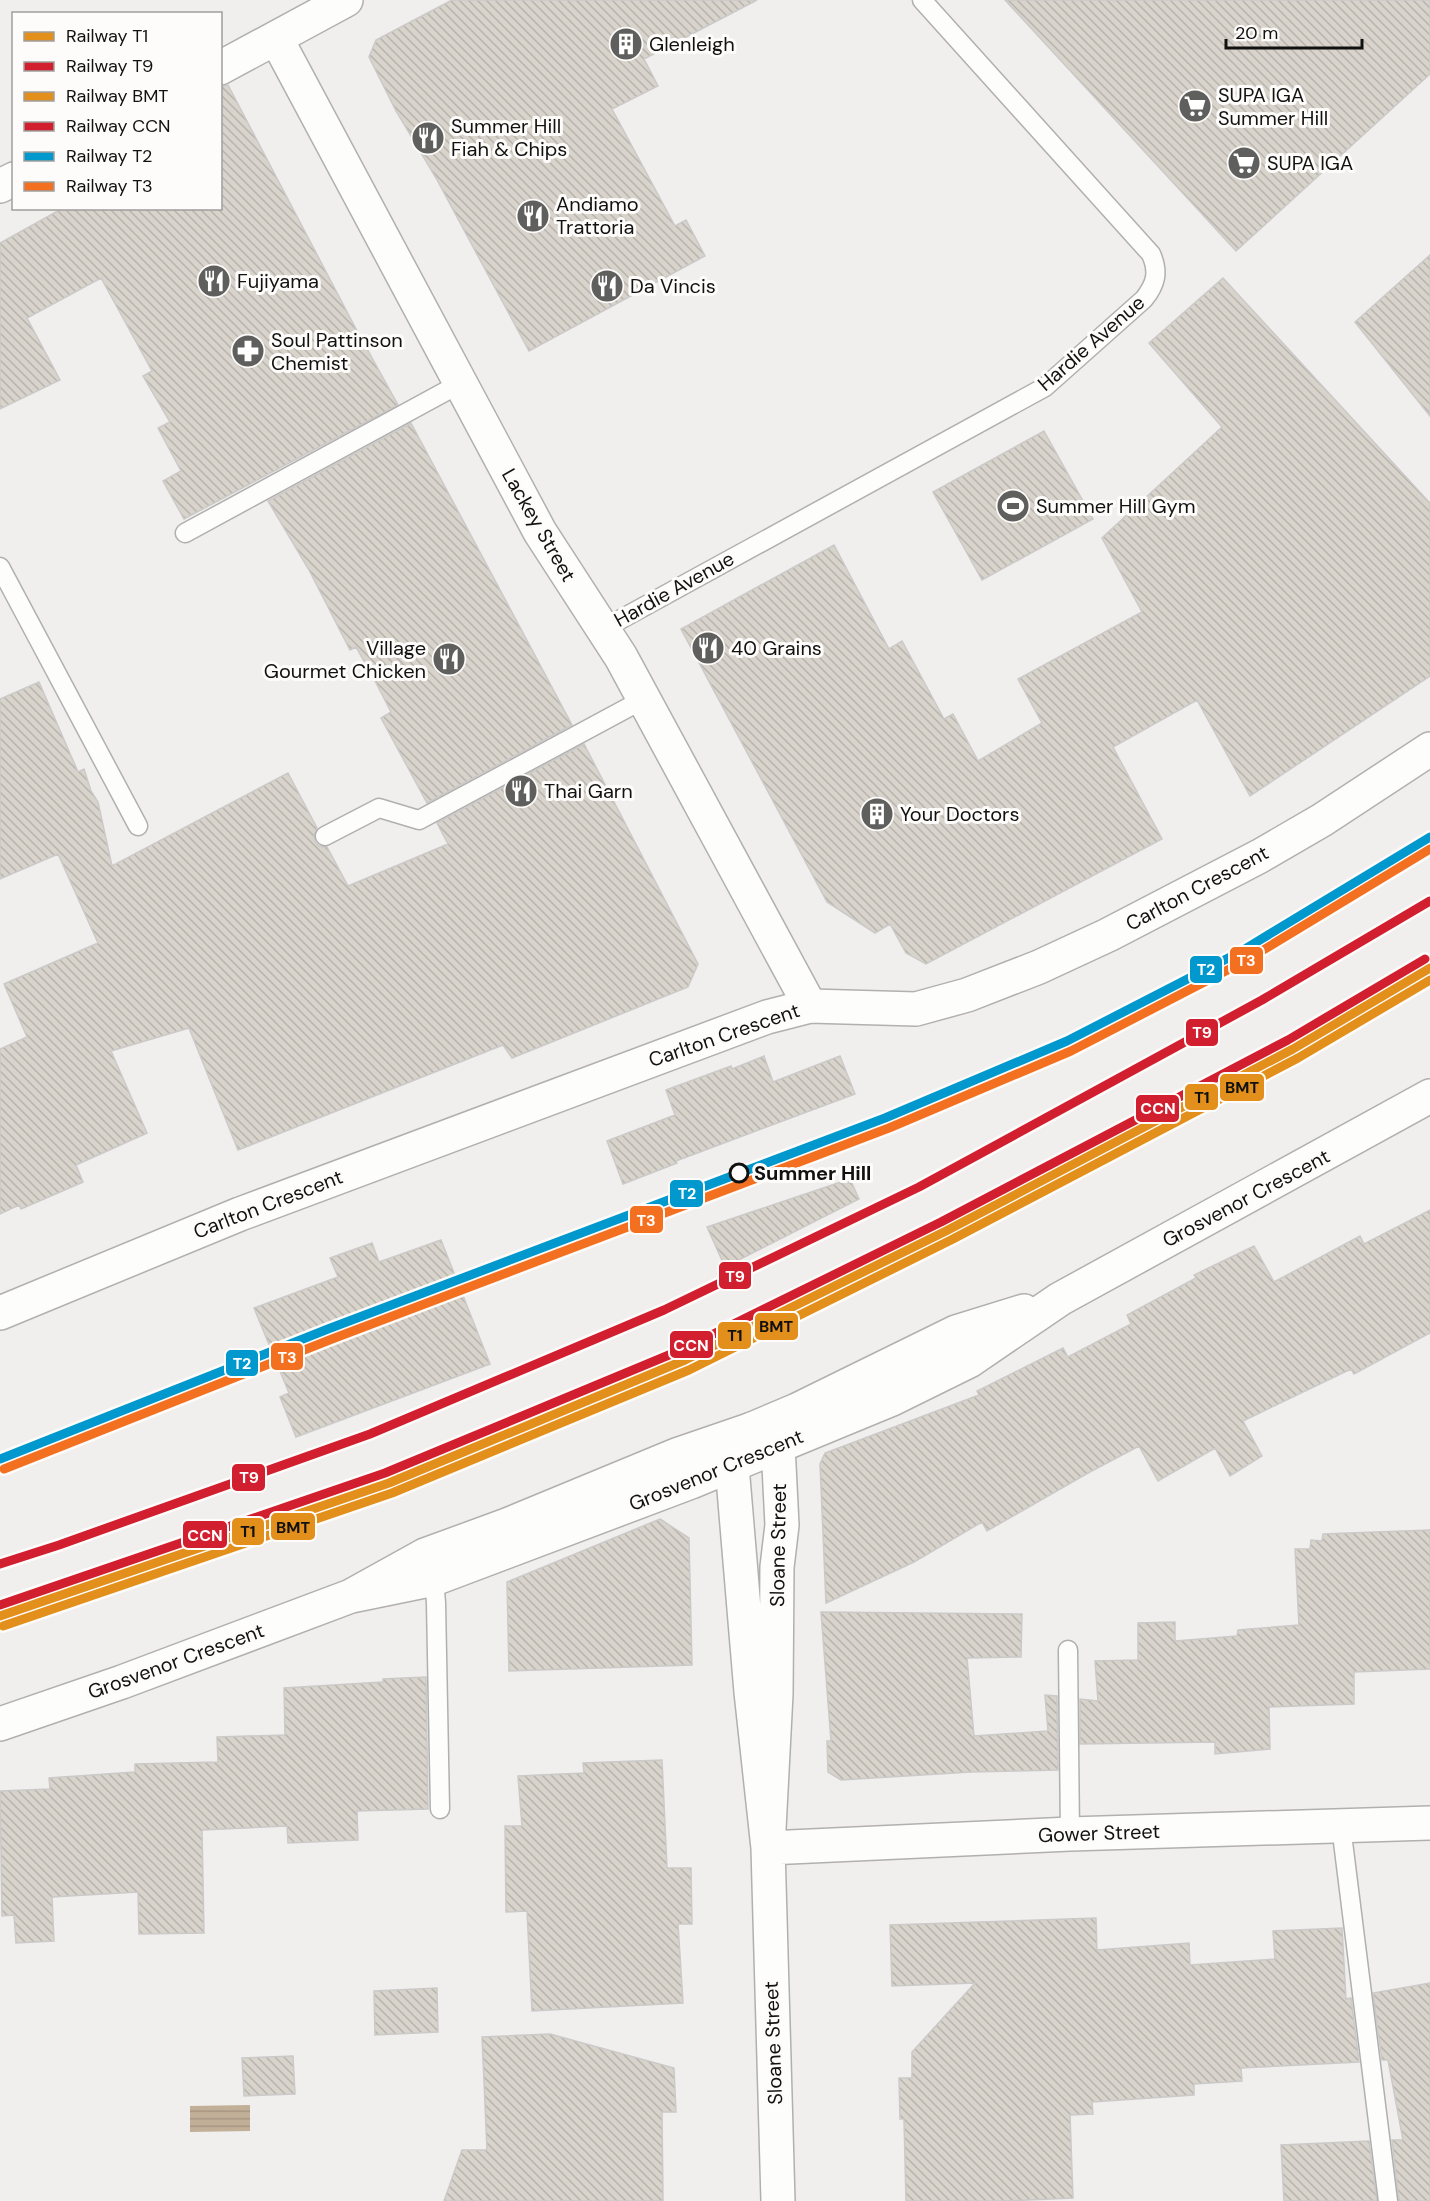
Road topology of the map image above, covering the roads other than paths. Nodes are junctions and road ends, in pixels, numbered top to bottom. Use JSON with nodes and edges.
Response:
{"nodes":[{"id":1,"x":346,"y":0,"type":"edge"},
{"id":2,"x":922,"y":0,"type":"edge"},
{"id":3,"x":276,"y":38,"type":"junction"},
{"id":4,"x":222,"y":67,"type":"edge"},
{"id":5,"x":461,"y":383,"type":"junction"},
{"id":6,"x":185,"y":533,"type":"dead end"},
{"id":7,"x":0,"y":567,"type":"edge"},
{"id":8,"x":603,"y":629,"type":"junction"},
{"id":9,"x":644,"y":699,"type":"junction"},
{"id":10,"x":1430,"y":749,"type":"edge"},
{"id":11,"x":138,"y":826,"type":"dead end"},
{"id":12,"x":325,"y":836,"type":"dead end"},
{"id":13,"x":810,"y":1006,"type":"junction"},
{"id":14,"x":1430,"y":1096,"type":"edge"},
{"id":15,"x":0,"y":1313,"type":"edge"},
{"id":16,"x":765,"y":1438,"type":"junction"},
{"id":17,"x":732,"y":1466,"type":"junction"},
{"id":18,"x":429,"y":1567,"type":"junction"},
{"id":19,"x":1068,"y":1650,"type":"dead end"},
{"id":20,"x":0,"y":1724,"type":"edge"},
{"id":21,"x":440,"y":1809,"type":"dead end"},
{"id":22,"x":1430,"y":1823,"type":"edge"},
{"id":23,"x":1341,"y":1826,"type":"junction"},
{"id":24,"x":1070,"y":1834,"type":"junction"},
{"id":25,"x":768,"y":1848,"type":"junction"},
{"id":26,"x":778,"y":2201,"type":"edge"},
{"id":27,"x":1388,"y":2201,"type":"edge"}],
"edges":[{"from":1,"to":3,"type":"street"},
{"from":2,"to":8,"type":"lane","name":"Hardie Avenue"},
{"from":3,"to":4,"type":"street"},
{"from":3,"to":5,"type":"street","name":"Lackey Street"},
{"from":5,"to":6,"type":"lane"},
{"from":5,"to":8,"type":"street","name":"Lackey Street"},
{"from":7,"to":11,"type":"lane"},
{"from":8,"to":9,"type":"street","name":"Lackey Street"},
{"from":9,"to":12,"type":"lane"},
{"from":9,"to":13,"type":"street","name":"Lackey Street"},
{"from":10,"to":13,"type":"street","name":"Carlton Crescent"},
{"from":13,"to":15,"type":"street","name":"Carlton Crescent"},
{"from":14,"to":16,"type":"street","name":"Grosvenor Crescent"},
{"from":16,"to":17,"type":"street","name":"Grosvenor Crescent"},
{"from":16,"to":18,"type":"street","name":"Grosvenor Crescent"},
{"from":16,"to":25,"type":"street","name":"Sloane Street"},
{"from":17,"to":18,"type":"street","name":"Grosvenor Crescent"},
{"from":17,"to":25,"type":"street","name":"Sloane Street"},
{"from":18,"to":20,"type":"street","name":"Grosvenor Crescent"},
{"from":18,"to":21,"type":"lane"},
{"from":19,"to":24,"type":"lane"},
{"from":22,"to":23,"type":"street","name":"Gower Street"},
{"from":23,"to":24,"type":"street","name":"Gower Street"},
{"from":23,"to":27,"type":"lane"},
{"from":24,"to":25,"type":"street","name":"Gower Street"},
{"from":25,"to":26,"type":"street","name":"Sloane Street"}]}
